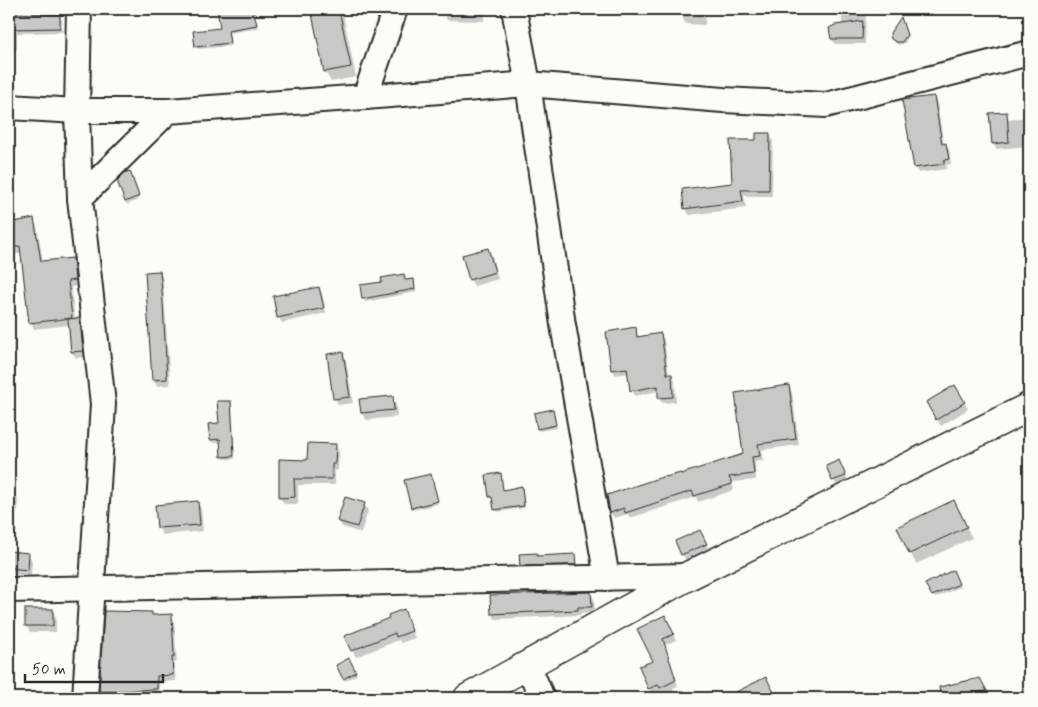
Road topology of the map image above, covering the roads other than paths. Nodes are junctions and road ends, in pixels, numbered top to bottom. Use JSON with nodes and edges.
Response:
{"nodes":[{"id":1,"x":80,"y":9,"type":"edge"},
{"id":2,"x":395,"y":9,"type":"edge"},
{"id":3,"x":514,"y":9,"type":"edge"},
{"id":4,"x":1029,"y":52,"type":"edge"},
{"id":5,"x":528,"y":84,"type":"junction"},
{"id":6,"x":365,"y":97,"type":"junction"},
{"id":7,"x":9,"y":107,"type":"edge"},
{"id":8,"x":77,"y":111,"type":"junction"},
{"id":9,"x":168,"y":111,"type":"junction"},
{"id":10,"x":80,"y":198,"type":"junction"},
{"id":11,"x":1029,"y":407,"type":"edge"},
{"id":12,"x":688,"y":576,"type":"junction"},
{"id":13,"x":607,"y":578,"type":"junction"},
{"id":14,"x":9,"y":590,"type":"edge"},
{"id":15,"x":92,"y":590,"type":"junction"},
{"id":16,"x":528,"y":665,"type":"junction"},
{"id":17,"x":85,"y":698,"type":"edge"},
{"id":18,"x":468,"y":698,"type":"edge"},
{"id":19,"x":542,"y":698,"type":"edge"}],
"edges":[{"from":1,"to":8,"type":"street"},
{"from":2,"to":6,"type":"street"},
{"from":3,"to":5,"type":"street"},
{"from":4,"to":5,"type":"street"},
{"from":5,"to":6,"type":"street"},
{"from":5,"to":13,"type":"street"},
{"from":6,"to":9,"type":"street"},
{"from":7,"to":8,"type":"street"},
{"from":8,"to":9,"type":"street"},
{"from":8,"to":10,"type":"street"},
{"from":9,"to":10,"type":"street"},
{"from":10,"to":15,"type":"street"},
{"from":11,"to":12,"type":"main road"},
{"from":12,"to":13,"type":"street"},
{"from":12,"to":16,"type":"main road"},
{"from":13,"to":15,"type":"street"},
{"from":14,"to":15,"type":"street"},
{"from":15,"to":17,"type":"street"},
{"from":16,"to":18,"type":"main road"},
{"from":16,"to":19,"type":"street"}]}
